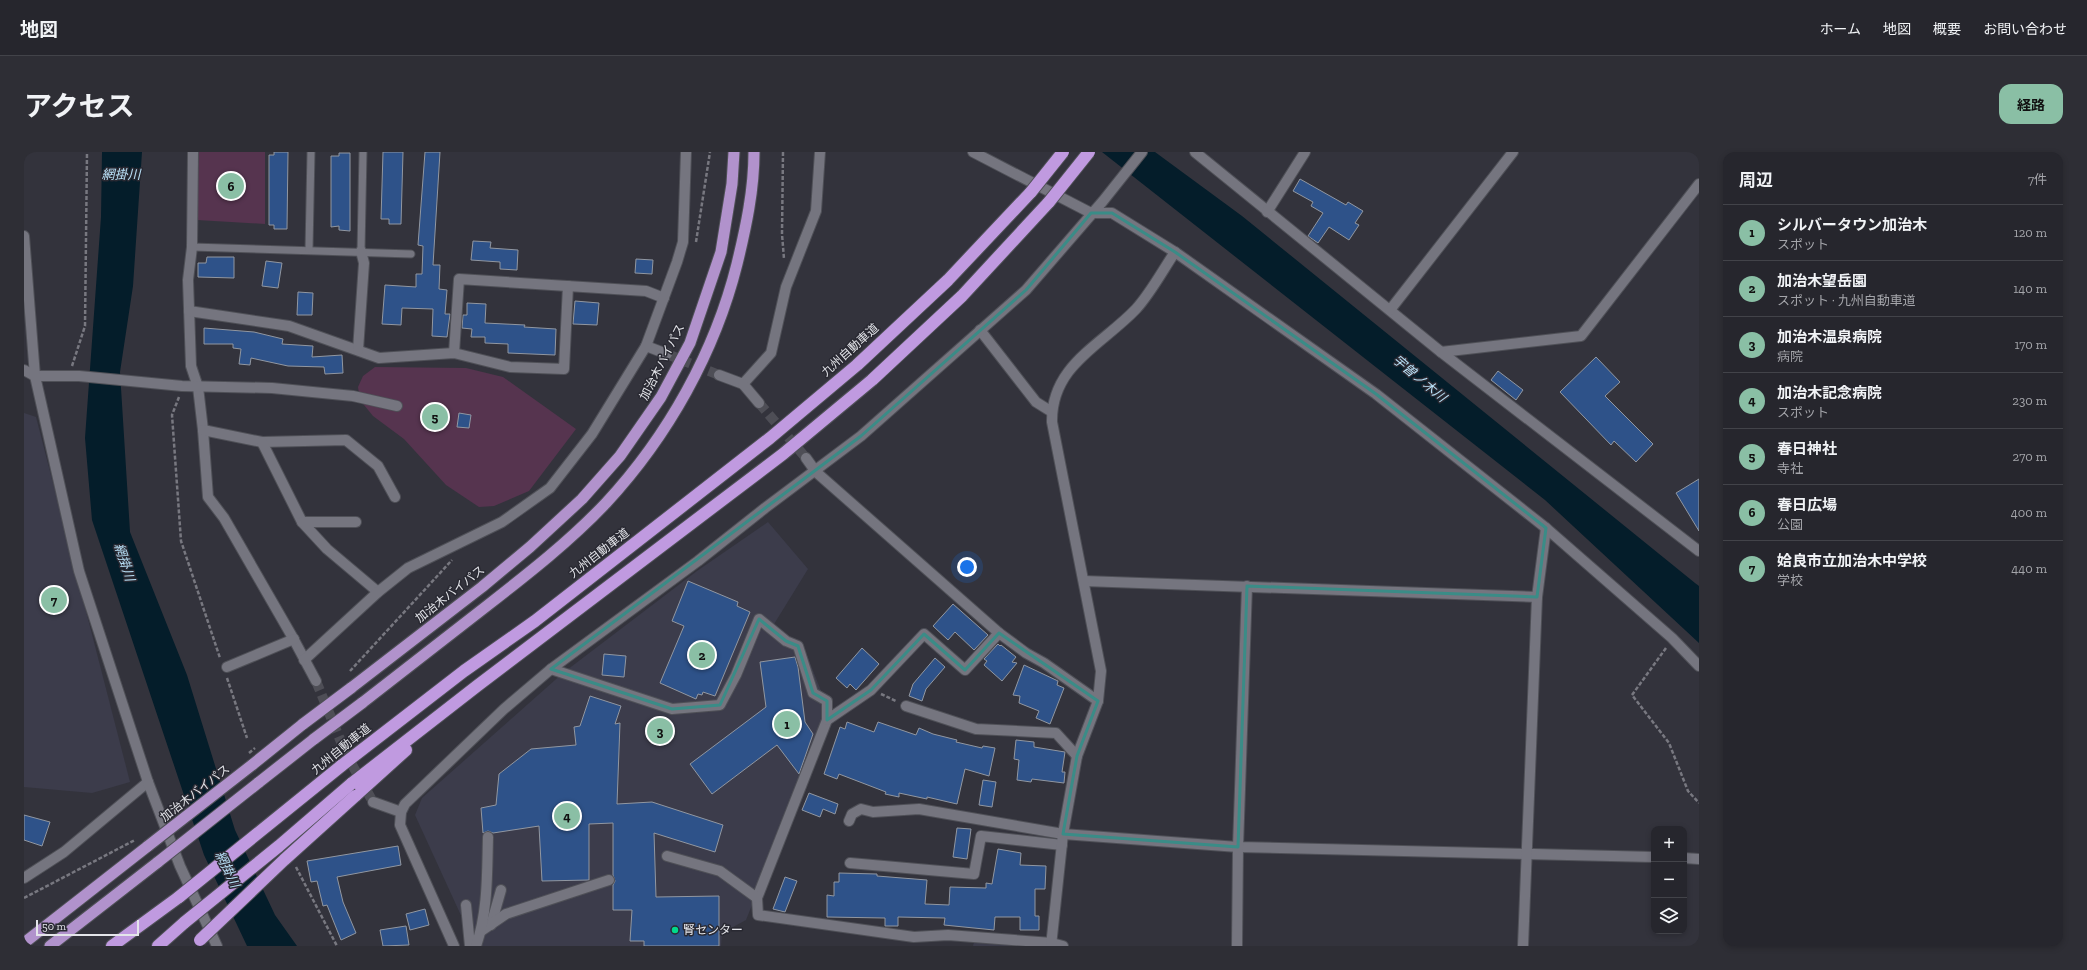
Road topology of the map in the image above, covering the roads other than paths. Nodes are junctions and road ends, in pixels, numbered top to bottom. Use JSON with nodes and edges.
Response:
{"nodes":[{"id":1,"x":193,"y":152,"type":"edge"},
{"id":2,"x":311,"y":152,"type":"edge"},
{"id":3,"x":363,"y":152,"type":"edge"},
{"id":4,"x":686,"y":152,"type":"edge"},
{"id":5,"x":734,"y":152,"type":"edge"},
{"id":6,"x":754,"y":152,"type":"edge"},
{"id":7,"x":820,"y":152,"type":"edge"},
{"id":8,"x":973,"y":152,"type":"edge"},
{"id":9,"x":1063,"y":152,"type":"edge"},
{"id":10,"x":1089,"y":152,"type":"edge"},
{"id":11,"x":1142,"y":152,"type":"edge"},
{"id":12,"x":1195,"y":152,"type":"edge"},
{"id":13,"x":1305,"y":152,"type":"edge"},
{"id":14,"x":1513,"y":152,"type":"edge"},
{"id":15,"x":1699,"y":184,"type":"edge"},
{"id":16,"x":1267,"y":212,"type":"junction"},
{"id":17,"x":1091,"y":213,"type":"junction"},
{"id":18,"x":24,"y":236,"type":"edge"},
{"id":19,"x":192,"y":247,"type":"junction"},
{"id":20,"x":309,"y":249,"type":"junction"},
{"id":21,"x":361,"y":251,"type":"junction"},
{"id":22,"x":1175,"y":252,"type":"junction"},
{"id":23,"x":410,"y":254,"type":"dead end"},
{"id":24,"x":568,"y":286,"type":"junction"},
{"id":25,"x":664,"y":298,"type":"junction"},
{"id":26,"x":1390,"y":310,"type":"junction"},
{"id":27,"x":189,"y":311,"type":"junction"},
{"id":28,"x":980,"y":330,"type":"junction"},
{"id":29,"x":646,"y":346,"type":"junction"},
{"id":30,"x":358,"y":350,"type":"junction"},
{"id":31,"x":1441,"y":352,"type":"junction"},
{"id":32,"x":454,"y":354,"type":"junction"},
{"id":33,"x":667,"y":354,"type":"tunnel mouth"},
{"id":34,"x":24,"y":370,"type":"edge"},
{"id":35,"x":34,"y":376,"type":"junction"},
{"id":36,"x":719,"y":376,"type":"tunnel mouth"},
{"id":37,"x":743,"y":384,"type":"junction"},
{"id":38,"x":198,"y":387,"type":"junction"},
{"id":39,"x":759,"y":403,"type":"tunnel mouth"},
{"id":40,"x":397,"y":406,"type":"dead end"},
{"id":41,"x":1052,"y":412,"type":"junction"},
{"id":42,"x":203,"y":430,"type":"junction"},
{"id":43,"x":262,"y":442,"type":"junction"},
{"id":44,"x":806,"y":458,"type":"tunnel mouth"},
{"id":45,"x":816,"y":472,"type":"junction"},
{"id":46,"x":395,"y":497,"type":"dead end"},
{"id":47,"x":302,"y":522,"type":"junction"},
{"id":48,"x":356,"y":522,"type":"dead end"},
{"id":49,"x":1546,"y":528,"type":"junction"},
{"id":50,"x":1699,"y":551,"type":"edge"},
{"id":51,"x":1084,"y":581,"type":"junction"},
{"id":52,"x":1247,"y":586,"type":"junction"},
{"id":53,"x":378,"y":592,"type":"junction"},
{"id":54,"x":1537,"y":597,"type":"junction"},
{"id":55,"x":999,"y":633,"type":"junction"},
{"id":56,"x":294,"y":639,"type":"junction"},
{"id":57,"x":304,"y":660,"type":"junction"},
{"id":58,"x":224,"y":664,"type":"road end"},
{"id":59,"x":1699,"y":666,"type":"edge"},
{"id":60,"x":551,"y":669,"type":"junction"},
{"id":61,"x":316,"y":681,"type":"tunnel mouth"},
{"id":62,"x":476,"y":686,"type":"junction"},
{"id":63,"x":1098,"y":701,"type":"junction"},
{"id":64,"x":906,"y":706,"type":"road end"},
{"id":65,"x":827,"y":720,"type":"junction"},
{"id":66,"x":1077,"y":756,"type":"junction"},
{"id":67,"x":148,"y":782,"type":"junction"},
{"id":68,"x":373,"y":802,"type":"tunnel mouth"},
{"id":69,"x":401,"y":812,"type":"junction"},
{"id":70,"x":849,"y":821,"type":"dead end"},
{"id":71,"x":1063,"y":834,"type":"junction"},
{"id":72,"x":488,"y":837,"type":"dead end"},
{"id":73,"x":1062,"y":845,"type":"junction"},
{"id":74,"x":1238,"y":847,"type":"junction"},
{"id":75,"x":1527,"y":853,"type":"junction"},
{"id":76,"x":667,"y":856,"type":"dead end"},
{"id":77,"x":1651,"y":857,"type":"edge"},
{"id":78,"x":1687,"y":858,"type":"edge"},
{"id":79,"x":1699,"y":859,"type":"edge"},
{"id":80,"x":850,"y":863,"type":"dead end"},
{"id":81,"x":24,"y":878,"type":"edge"},
{"id":82,"x":609,"y":880,"type":"dead end"},
{"id":83,"x":500,"y":890,"type":"dead end"},
{"id":84,"x":179,"y":897,"type":"junction"},
{"id":85,"x":757,"y":898,"type":"junction"},
{"id":86,"x":466,"y":905,"type":"dead end"},
{"id":87,"x":491,"y":925,"type":"junction"},
{"id":88,"x":481,"y":931,"type":"junction"},
{"id":89,"x":24,"y":943,"type":"edge"},
{"id":90,"x":198,"y":943,"type":"edge"},
{"id":91,"x":1052,"y":945,"type":"edge"},
{"id":92,"x":50,"y":946,"type":"edge"},
{"id":93,"x":112,"y":946,"type":"edge"},
{"id":94,"x":125,"y":946,"type":"edge"},
{"id":95,"x":158,"y":946,"type":"edge"},
{"id":96,"x":217,"y":946,"type":"edge"},
{"id":97,"x":454,"y":946,"type":"edge"},
{"id":98,"x":470,"y":946,"type":"edge"},
{"id":99,"x":476,"y":946,"type":"edge"},
{"id":100,"x":1063,"y":946,"type":"edge"},
{"id":101,"x":1237,"y":946,"type":"edge"},
{"id":102,"x":1523,"y":946,"type":"edge"}],
"edges":[{"from":1,"to":19,"type":"street"},
{"from":2,"to":20,"type":"lane"},
{"from":3,"to":21,"type":"lane"},
{"from":4,"to":25,"type":"street"},
{"from":5,"to":89,"type":"highway","name":"加治木バイパス","bridge":true},
{"from":6,"to":92,"type":"highway","bridge":true},
{"from":7,"to":37,"type":"street"},
{"from":8,"to":17,"type":"street"},
{"from":9,"to":84,"type":"highway","name":"九州自動車道","bridge":true},
{"from":10,"to":62,"type":"highway","bridge":true},
{"from":11,"to":17,"type":"street"},
{"from":12,"to":16,"type":"street"},
{"from":13,"to":16,"type":"street"},
{"from":14,"to":26,"type":"street"},
{"from":15,"to":31,"type":"street"},
{"from":16,"to":26,"type":"street"},
{"from":17,"to":22,"type":"street"},
{"from":17,"to":28,"type":"street"},
{"from":18,"to":35,"type":"street"},
{"from":19,"to":20,"type":"lane"},
{"from":19,"to":27,"type":"street"},
{"from":20,"to":21,"type":"lane"},
{"from":21,"to":23,"type":"lane"},
{"from":21,"to":30,"type":"street"},
{"from":22,"to":41,"type":"street"},
{"from":22,"to":49,"type":"street"},
{"from":24,"to":25,"type":"street"},
{"from":24,"to":32,"type":"street"},
{"from":24,"to":32,"type":"street"},
{"from":25,"to":29,"type":"street"},
{"from":26,"to":31,"type":"street"},
{"from":27,"to":30,"type":"street"},
{"from":27,"to":38,"type":"street"},
{"from":28,"to":41,"type":"street"},
{"from":28,"to":45,"type":"street"},
{"from":29,"to":33,"type":"street"},
{"from":29,"to":53,"type":"street"},
{"from":30,"to":32,"type":"street"},
{"from":31,"to":50,"type":"street"},
{"from":34,"to":35,"type":"street"},
{"from":35,"to":38,"type":"street"},
{"from":35,"to":67,"type":"street"},
{"from":36,"to":37,"type":"street"},
{"from":37,"to":39,"type":"street"},
{"from":38,"to":40,"type":"street"},
{"from":38,"to":42,"type":"street"},
{"from":41,"to":51,"type":"street"},
{"from":42,"to":43,"type":"street"},
{"from":42,"to":56,"type":"street"},
{"from":43,"to":46,"type":"street"},
{"from":43,"to":47,"type":"street"},
{"from":44,"to":45,"type":"street"},
{"from":45,"to":55,"type":"street"},
{"from":45,"to":60,"type":"street"},
{"from":47,"to":48,"type":"street"},
{"from":47,"to":53,"type":"street"},
{"from":49,"to":54,"type":"street"},
{"from":49,"to":59,"type":"street"},
{"from":51,"to":52,"type":"street"},
{"from":51,"to":63,"type":"street"},
{"from":52,"to":54,"type":"street"},
{"from":52,"to":74,"type":"street"},
{"from":53,"to":57,"type":"street"},
{"from":54,"to":75,"type":"street"},
{"from":55,"to":63,"type":"street"},
{"from":55,"to":65,"type":"street"},
{"from":56,"to":57,"type":"street"},
{"from":56,"to":58,"type":"street"},
{"from":57,"to":61,"type":"street"},
{"from":60,"to":65,"type":"street"},
{"from":60,"to":69,"type":"street"},
{"from":62,"to":90,"type":"highway","bridge":true},
{"from":62,"to":95,"type":"highway","bridge":true},
{"from":63,"to":66,"type":"street"},
{"from":64,"to":66,"type":"street"},
{"from":65,"to":85,"type":"street"},
{"from":66,"to":71,"type":"street"},
{"from":67,"to":81,"type":"street"},
{"from":67,"to":96,"type":"street"},
{"from":68,"to":69,"type":"street"},
{"from":69,"to":97,"type":"street"},
{"from":70,"to":71,"type":"street"},
{"from":71,"to":73,"type":"street"},
{"from":71,"to":74,"type":"street"},
{"from":72,"to":88,"type":"street"},
{"from":73,"to":80,"type":"street"},
{"from":73,"to":91,"type":"street"},
{"from":74,"to":75,"type":"street"},
{"from":74,"to":101,"type":"street"},
{"from":75,"to":77,"type":"street"},
{"from":75,"to":102,"type":"street"},
{"from":76,"to":85,"type":"street"},
{"from":78,"to":79,"type":"street"},
{"from":82,"to":87,"type":"street"},
{"from":83,"to":87,"type":"street"},
{"from":84,"to":93,"type":"highway"},
{"from":84,"to":94,"type":"highway","name":"九州自動車道"},
{"from":85,"to":91,"type":"street"},
{"from":86,"to":98,"type":"street"},
{"from":87,"to":88,"type":"street"},
{"from":88,"to":99,"type":"street"},
{"from":91,"to":100,"type":"street"}]}
